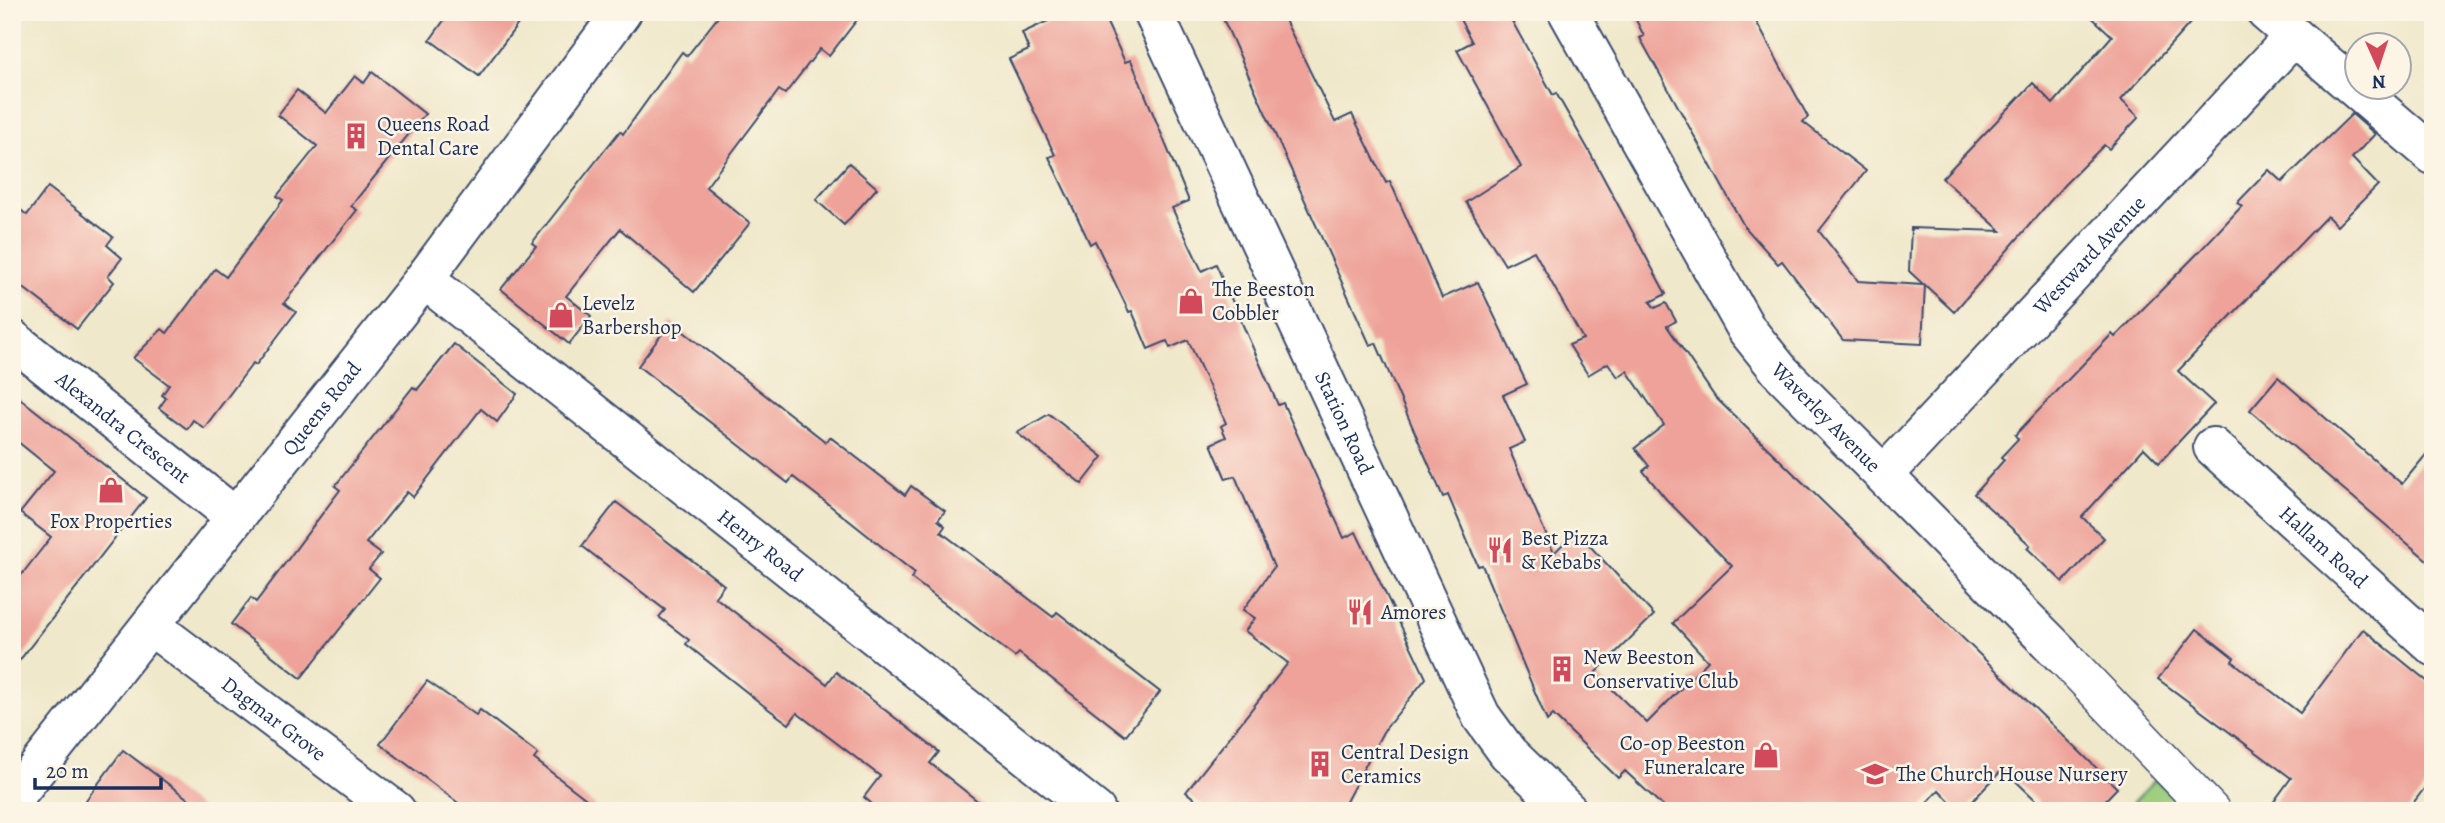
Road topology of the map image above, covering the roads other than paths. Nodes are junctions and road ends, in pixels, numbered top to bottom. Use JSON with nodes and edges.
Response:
{"nodes":[{"id":1,"x":622,"y":12,"type":"edge"},
{"id":2,"x":1153,"y":12,"type":"edge"},
{"id":3,"x":1568,"y":12,"type":"edge"},
{"id":4,"x":2280,"y":24,"type":"edge"},
{"id":5,"x":2433,"y":155,"type":"edge"},
{"id":6,"x":424,"y":279,"type":"junction"},
{"id":7,"x":12,"y":339,"type":"edge"},
{"id":8,"x":2213,"y":447,"type":"dead end"},
{"id":9,"x":1884,"y":475,"type":"junction"},
{"id":10,"x":234,"y":516,"type":"junction"},
{"id":11,"x":151,"y":625,"type":"junction"},
{"id":12,"x":2433,"y":646,"type":"edge"},
{"id":13,"x":2061,"y":654,"type":"joint"},
{"id":14,"x":14,"y":795,"type":"edge"},
{"id":15,"x":396,"y":811,"type":"edge"},
{"id":16,"x":1096,"y":811,"type":"edge"},
{"id":17,"x":1568,"y":811,"type":"edge"},
{"id":18,"x":2211,"y":811,"type":"edge"}],
"edges":[{"from":1,"to":6,"type":"street","name":"Queens Road"},
{"from":2,"to":17,"type":"street","name":"Station Road"},
{"from":3,"to":9,"type":"street","name":"Waverley Avenue"},
{"from":4,"to":5,"type":"street"},
{"from":4,"to":9,"type":"street","name":"Westward Avenue"},
{"from":6,"to":10,"type":"street","name":"Queens Road"},
{"from":6,"to":16,"type":"street","name":"Henry Road"},
{"from":7,"to":10,"type":"street","name":"Alexandra Crescent"},
{"from":8,"to":12,"type":"street","name":"Hallam Road"},
{"from":9,"to":13,"type":"street","name":"Waverley Avenue"},
{"from":10,"to":11,"type":"street","name":"Queens Road"},
{"from":11,"to":14,"type":"street","name":"Queens Road"},
{"from":11,"to":15,"type":"street","name":"Dagmar Grove"},
{"from":13,"to":18,"type":"street","name":"Waverley Avenue"}]}
